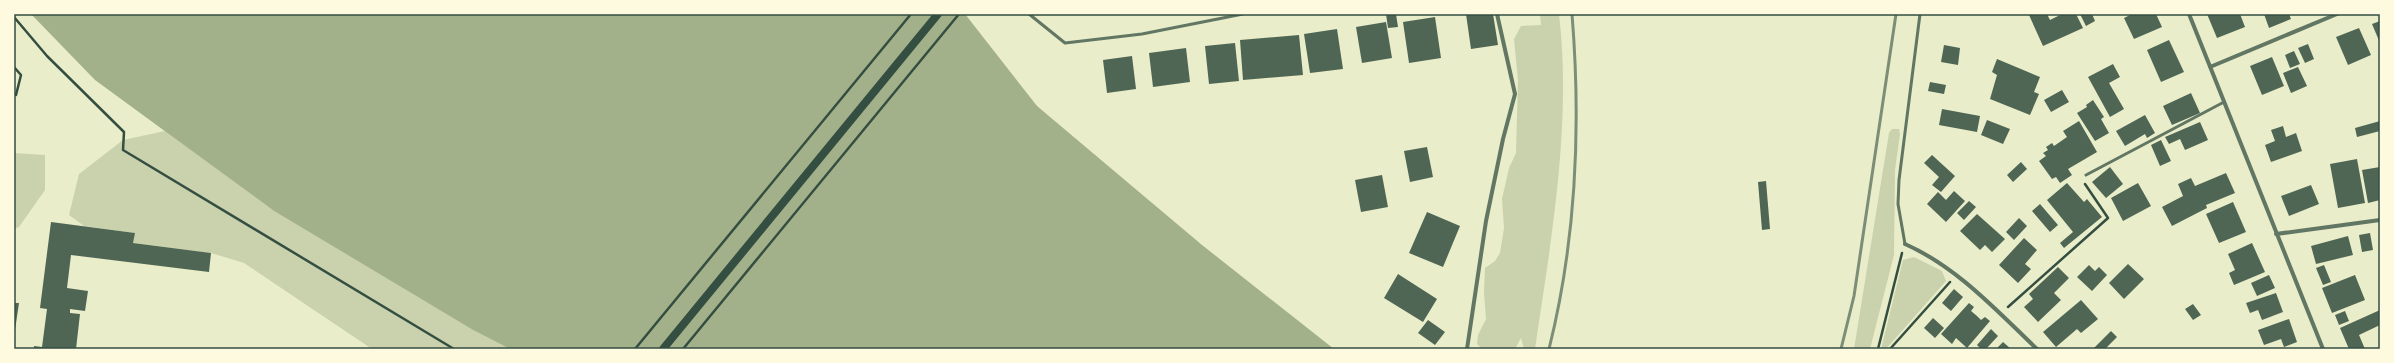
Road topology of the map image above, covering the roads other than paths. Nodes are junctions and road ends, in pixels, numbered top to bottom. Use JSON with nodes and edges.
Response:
{"nodes":[{"id":1,"x":938,"y":14,"type":"edge"},
{"id":2,"x":1029,"y":14,"type":"edge"},
{"id":3,"x":1243,"y":14,"type":"edge"},
{"id":4,"x":1497,"y":14,"type":"edge"},
{"id":5,"x":1920,"y":14,"type":"edge"},
{"id":6,"x":2189,"y":14,"type":"edge"},
{"id":7,"x":2337,"y":14,"type":"edge"},
{"id":8,"x":2210,"y":67,"type":"junction"},
{"id":9,"x":2224,"y":102,"type":"junction"},
{"id":10,"x":2086,"y":175,"type":"road end"},
{"id":11,"x":2380,"y":220,"type":"edge"},
{"id":12,"x":2276,"y":234,"type":"junction"},
{"id":13,"x":1905,"y":244,"type":"joint"},
{"id":14,"x":663,"y":349,"type":"edge"},
{"id":15,"x":1467,"y":349,"type":"edge"},
{"id":16,"x":2037,"y":349,"type":"edge"},
{"id":17,"x":2323,"y":349,"type":"edge"}],
"edges":[{"from":1,"to":14,"type":"main road"},
{"from":2,"to":3,"type":"lane"},
{"from":4,"to":15,"type":"street"},
{"from":5,"to":13,"type":"lane"},
{"from":6,"to":8,"type":"street"},
{"from":7,"to":8,"type":"street"},
{"from":8,"to":9,"type":"street"},
{"from":9,"to":10,"type":"lane"},
{"from":9,"to":12,"type":"street"},
{"from":11,"to":12,"type":"street"},
{"from":12,"to":17,"type":"street"},
{"from":13,"to":16,"type":"street"}]}
